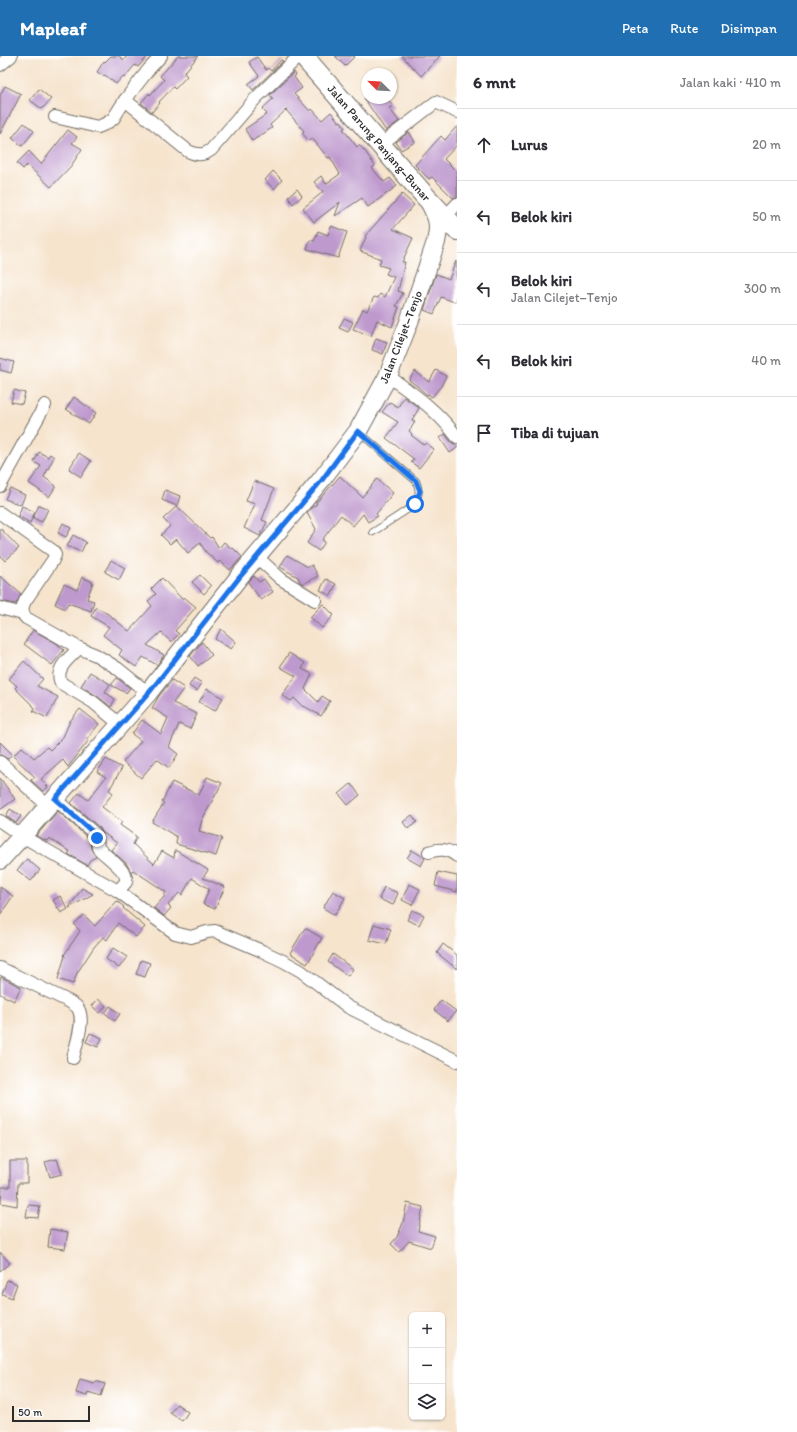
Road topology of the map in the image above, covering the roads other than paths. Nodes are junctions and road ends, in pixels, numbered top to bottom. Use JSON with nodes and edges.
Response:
{"nodes":[{"id":1,"x":11,"y":56,"type":"edge"},
{"id":2,"x":161,"y":56,"type":"edge"},
{"id":3,"x":299,"y":56,"type":"edge"},
{"id":4,"x":303,"y":56,"type":"edge"},
{"id":5,"x":0,"y":65,"type":"edge"},
{"id":6,"x":125,"y":100,"type":"junction"},
{"id":7,"x":457,"y":112,"type":"edge"},
{"id":8,"x":55,"y":117,"type":"dead end"},
{"id":9,"x":380,"y":145,"type":"junction"},
{"id":10,"x":426,"y":197,"type":"junction"},
{"id":11,"x":453,"y":217,"type":"edge"},
{"id":12,"x":457,"y":238,"type":"edge"},
{"id":13,"x":431,"y":255,"type":"junction"},
{"id":14,"x":388,"y":376,"type":"junction"},
{"id":15,"x":45,"y":405,"type":"dead end"},
{"id":16,"x":358,"y":431,"type":"junction"},
{"id":17,"x":457,"y":437,"type":"edge"},
{"id":18,"x":0,"y":486,"type":"edge"},
{"id":19,"x":0,"y":513,"type":"edge"},
{"id":20,"x":373,"y":532,"type":"dead end"},
{"id":21,"x":257,"y":557,"type":"junction"},
{"id":22,"x":315,"y":600,"type":"dead end"},
{"id":23,"x":0,"y":608,"type":"edge"},
{"id":24,"x":23,"y":614,"type":"junction"},
{"id":25,"x":79,"y":648,"type":"junction"},
{"id":26,"x":148,"y":694,"type":"junction"},
{"id":27,"x":121,"y":725,"type":"junction"},
{"id":28,"x":0,"y":762,"type":"edge"},
{"id":29,"x":51,"y":803,"type":"junction"},
{"id":30,"x":0,"y":821,"type":"edge"},
{"id":31,"x":22,"y":836,"type":"junction"},
{"id":32,"x":430,"y":852,"type":"dead end"},
{"id":33,"x":457,"y":856,"type":"edge"},
{"id":34,"x":0,"y":860,"type":"edge"},
{"id":35,"x":118,"y":891,"type":"junction"},
{"id":36,"x":0,"y":968,"type":"edge"},
{"id":37,"x":73,"y":1058,"type":"dead end"},
{"id":38,"x":457,"y":1061,"type":"edge"}],
"edges":[{"from":1,"to":5,"type":"street"},
{"from":2,"to":6,"type":"street"},
{"from":3,"to":6,"type":"street"},
{"from":4,"to":9,"type":"main road","name":"Jalan Parung Panjang–Bunar"},
{"from":6,"to":8,"type":"street"},
{"from":7,"to":9,"type":"street"},
{"from":9,"to":10,"type":"main road","name":"Jalan Parung Panjang–Bunar"},
{"from":10,"to":11,"type":"main road","name":"Jalan Parung Panjang–Bunar"},
{"from":10,"to":13,"type":"main road","name":"Jalan Cilejet–Tenjo"},
{"from":12,"to":13,"type":"main road","name":"Jalan Cilejet–Tenjo"},
{"from":13,"to":14,"type":"main road","name":"Jalan Cilejet–Tenjo"},
{"from":14,"to":16,"type":"main road","name":"Jalan Cilejet–Tenjo"},
{"from":14,"to":17,"type":"street"},
{"from":15,"to":18,"type":"street"},
{"from":16,"to":20,"type":"lane"},
{"from":16,"to":21,"type":"main road","name":"Jalan Cilejet–Tenjo"},
{"from":19,"to":24,"type":"street"},
{"from":21,"to":22,"type":"street"},
{"from":21,"to":26,"type":"main road","name":"Jalan Cilejet–Tenjo"},
{"from":23,"to":24,"type":"street"},
{"from":24,"to":25,"type":"street"},
{"from":25,"to":26,"type":"street"},
{"from":25,"to":27,"type":"street"},
{"from":26,"to":27,"type":"main road","name":"Jalan Cilejet–Tenjo"},
{"from":27,"to":29,"type":"main road","name":"Jalan Cilejet–Tenjo"},
{"from":28,"to":29,"type":"street"},
{"from":29,"to":31,"type":"main road","name":"Jalan Cilejet–Tenjo"},
{"from":29,"to":35,"type":"street"},
{"from":30,"to":31,"type":"street"},
{"from":31,"to":34,"type":"main road","name":"Jalan Cilejet–Tenjo"},
{"from":31,"to":35,"type":"street"},
{"from":32,"to":33,"type":"street"},
{"from":35,"to":38,"type":"street"},
{"from":36,"to":37,"type":"street"}]}
